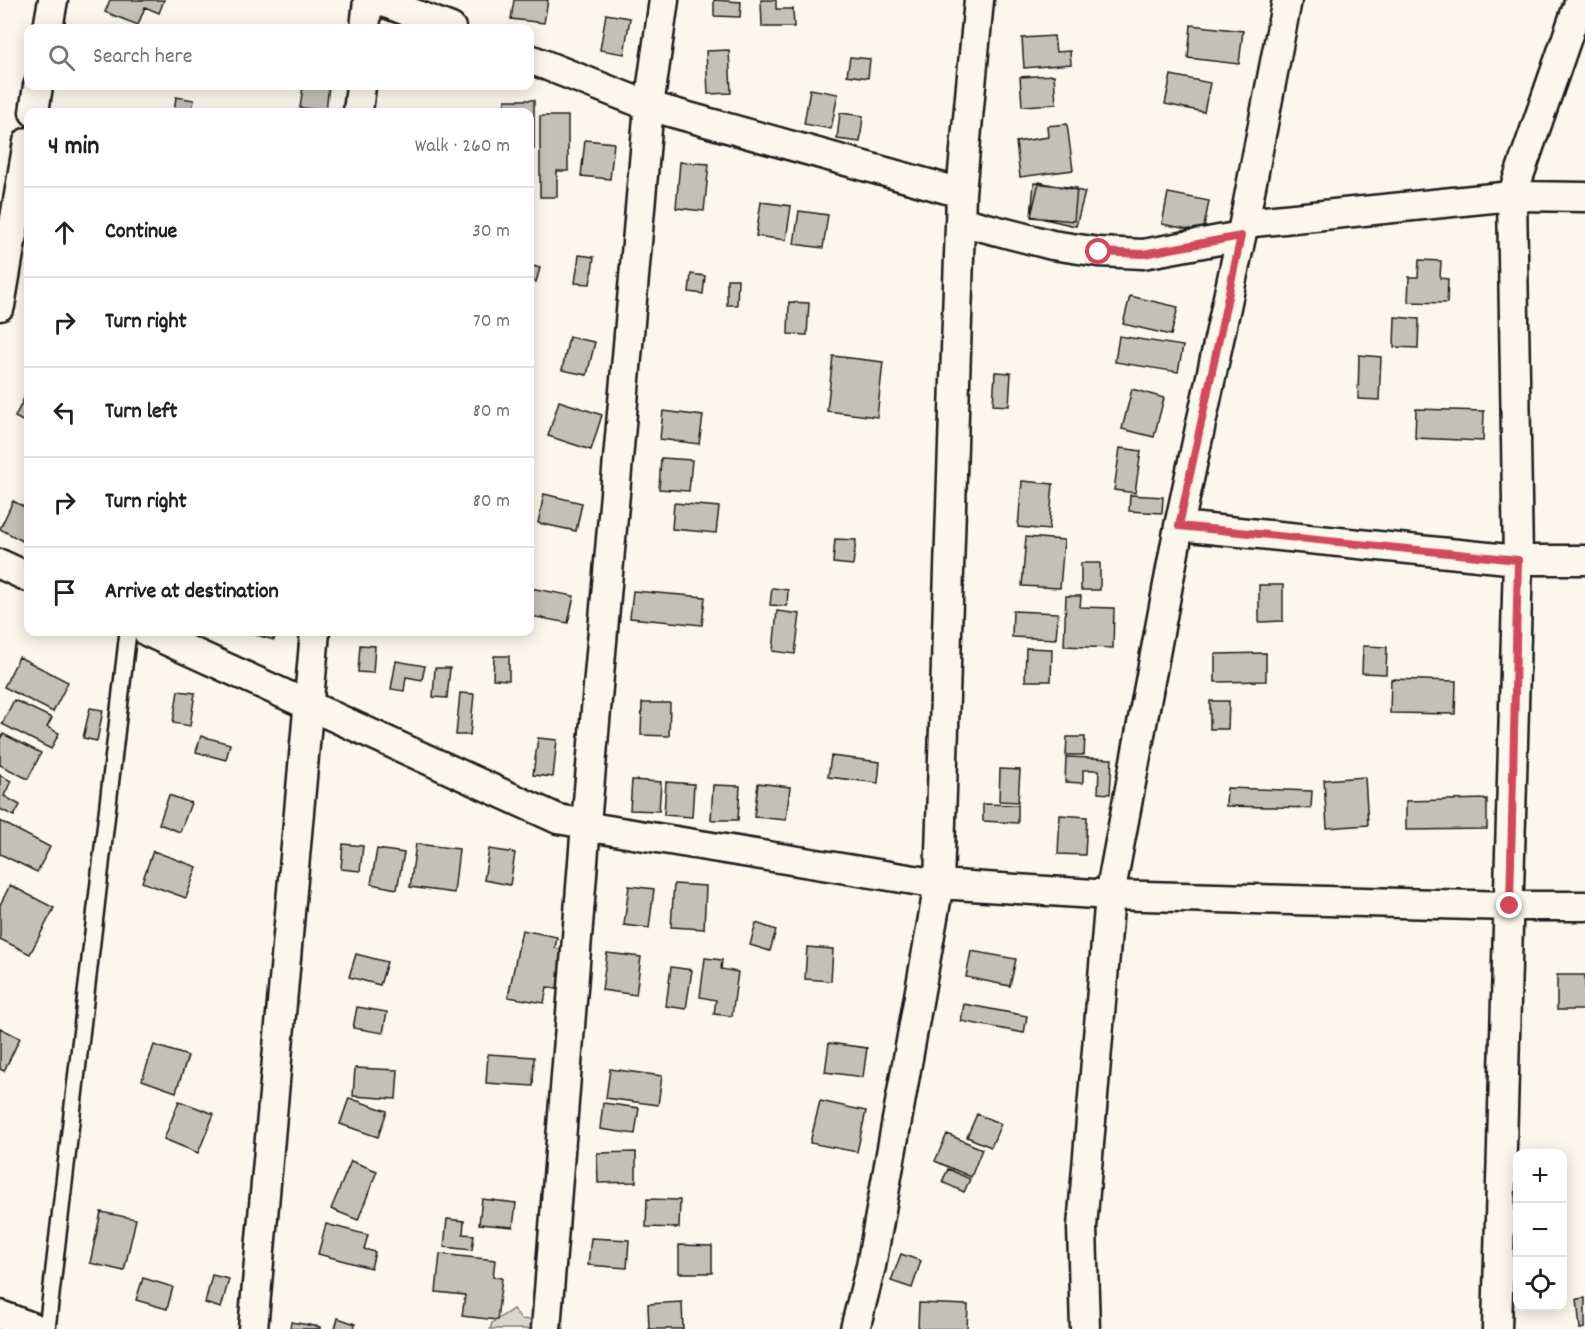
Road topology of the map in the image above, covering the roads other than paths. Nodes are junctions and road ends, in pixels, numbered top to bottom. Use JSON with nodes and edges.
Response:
{"nodes":[{"id":1,"x":53,"y":0,"type":"edge"},
{"id":2,"x":368,"y":0,"type":"edge"},
{"id":3,"x":378,"y":0,"type":"edge"},
{"id":4,"x":664,"y":0,"type":"edge"},
{"id":5,"x":979,"y":0,"type":"edge"},
{"id":6,"x":1287,"y":0,"type":"edge"},
{"id":7,"x":1580,"y":0,"type":"edge"},
{"id":8,"x":49,"y":24,"type":"edge"},
{"id":9,"x":365,"y":24,"type":"edge"},
{"id":10,"x":441,"y":24,"type":"edge"},
{"id":11,"x":534,"y":61,"type":"edge"},
{"id":12,"x":37,"y":90,"type":"edge"},
{"id":13,"x":361,"y":90,"type":"edge"},
{"id":14,"x":649,"y":106,"type":"junction"},
{"id":15,"x":35,"y":108,"type":"edge"},
{"id":16,"x":358,"y":108,"type":"edge"},
{"id":17,"x":24,"y":165,"type":"edge"},
{"id":18,"x":1512,"y":196,"type":"junction"},
{"id":19,"x":1585,"y":197,"type":"edge"},
{"id":20,"x":961,"y":207,"type":"junction"},
{"id":21,"x":1243,"y":230,"type":"junction"},
{"id":22,"x":0,"y":306,"type":"edge"},
{"id":23,"x":1179,"y":526,"type":"junction"},
{"id":24,"x":1518,"y":560,"type":"junction"},
{"id":25,"x":1585,"y":560,"type":"edge"},
{"id":26,"x":0,"y":564,"type":"edge"},
{"id":27,"x":24,"y":575,"type":"edge"},
{"id":28,"x":128,"y":636,"type":"edge"},
{"id":29,"x":157,"y":636,"type":"edge"},
{"id":30,"x":315,"y":636,"type":"edge"},
{"id":31,"x":309,"y":705,"type":"junction"},
{"id":32,"x":586,"y":824,"type":"junction"},
{"id":33,"x":939,"y":884,"type":"junction"},
{"id":34,"x":1110,"y":895,"type":"junction"},
{"id":35,"x":1510,"y":906,"type":"junction"},
{"id":36,"x":1585,"y":906,"type":"edge"},
{"id":37,"x":0,"y":1315,"type":"edge"},
{"id":38,"x":37,"y":1329,"type":"edge"},
{"id":39,"x":46,"y":1329,"type":"edge"},
{"id":40,"x":253,"y":1329,"type":"edge"},
{"id":41,"x":546,"y":1329,"type":"edge"},
{"id":42,"x":855,"y":1329,"type":"edge"},
{"id":43,"x":1085,"y":1329,"type":"edge"},
{"id":44,"x":1497,"y":1329,"type":"edge"}],
"edges":[{"from":1,"to":8,"type":"street"},
{"from":2,"to":9,"type":"street"},
{"from":3,"to":10,"type":"street"},
{"from":4,"to":14,"type":"street"},
{"from":5,"to":20,"type":"street"},
{"from":6,"to":21,"type":"street"},
{"from":7,"to":18,"type":"street"},
{"from":11,"to":14,"type":"street"},
{"from":12,"to":15,"type":"street"},
{"from":13,"to":16,"type":"street"},
{"from":14,"to":20,"type":"street"},
{"from":14,"to":32,"type":"street"},
{"from":17,"to":22,"type":"street"},
{"from":18,"to":19,"type":"street"},
{"from":18,"to":21,"type":"street"},
{"from":18,"to":24,"type":"street"},
{"from":20,"to":21,"type":"street"},
{"from":20,"to":33,"type":"street"},
{"from":21,"to":23,"type":"street"},
{"from":23,"to":24,"type":"street"},
{"from":23,"to":34,"type":"street"},
{"from":24,"to":25,"type":"street"},
{"from":24,"to":35,"type":"street"},
{"from":26,"to":27,"type":"street"},
{"from":28,"to":39,"type":"lane"},
{"from":29,"to":31,"type":"street"},
{"from":30,"to":31,"type":"street"},
{"from":31,"to":32,"type":"street"},
{"from":31,"to":40,"type":"street"},
{"from":32,"to":33,"type":"street"},
{"from":32,"to":41,"type":"street"},
{"from":33,"to":34,"type":"street"},
{"from":33,"to":42,"type":"street"},
{"from":34,"to":35,"type":"street"},
{"from":34,"to":43,"type":"street"},
{"from":35,"to":36,"type":"street"},
{"from":35,"to":44,"type":"street"},
{"from":37,"to":38,"type":"street"}]}
